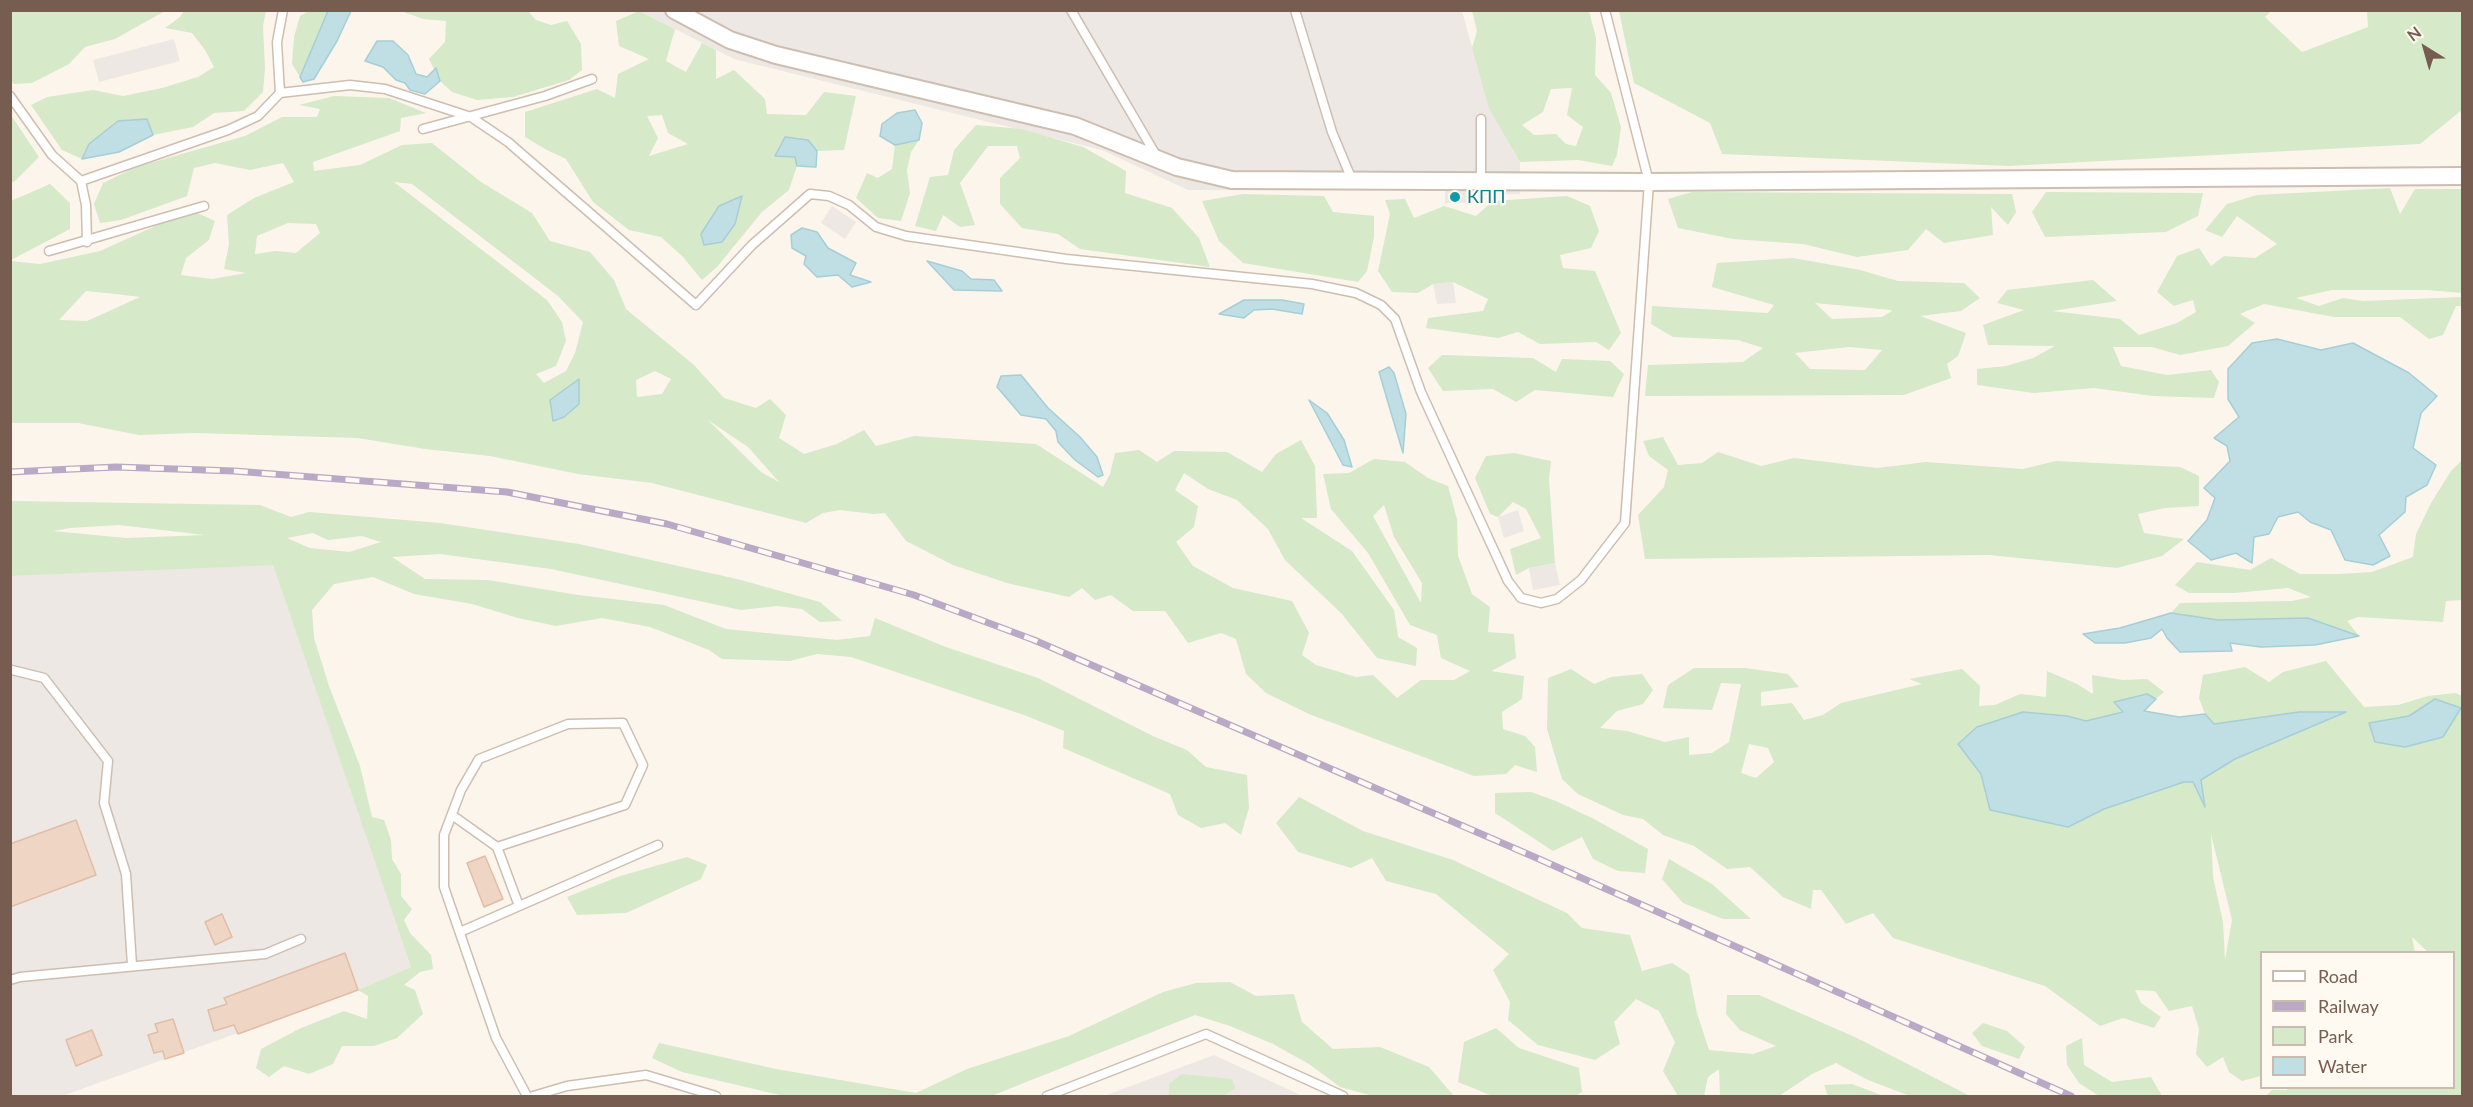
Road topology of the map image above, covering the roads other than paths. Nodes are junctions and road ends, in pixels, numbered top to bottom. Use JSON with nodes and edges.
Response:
{"nodes":[{"id":1,"x":283,"y":10,"type":"edge"},
{"id":2,"x":674,"y":10,"type":"edge"},
{"id":3,"x":1071,"y":10,"type":"edge"},
{"id":4,"x":1295,"y":10,"type":"edge"},
{"id":5,"x":1605,"y":10,"type":"edge"},
{"id":6,"x":592,"y":79,"type":"dead end"},
{"id":7,"x":280,"y":93,"type":"junction"},
{"id":8,"x":10,"y":96,"type":"edge"},
{"id":9,"x":471,"y":117,"type":"junction"},
{"id":10,"x":1481,"y":119,"type":"dead end"},
{"id":11,"x":423,"y":129,"type":"dead end"},
{"id":12,"x":1158,"y":158,"type":"junction"},
{"id":13,"x":2463,"y":176,"type":"edge"},
{"id":14,"x":1352,"y":180,"type":"junction"},
{"id":15,"x":1481,"y":180,"type":"junction"},
{"id":16,"x":81,"y":181,"type":"junction"},
{"id":17,"x":1649,"y":182,"type":"junction"},
{"id":18,"x":204,"y":206,"type":"dead end"},
{"id":19,"x":87,"y":242,"type":"junction"},
{"id":20,"x":49,"y":251,"type":"dead end"},
{"id":21,"x":12,"y":670,"type":"dead end"},
{"id":22,"x":452,"y":815,"type":"junction"},
{"id":23,"x":658,"y":845,"type":"dead end"},
{"id":24,"x":497,"y":847,"type":"junction"},
{"id":25,"x":519,"y":906,"type":"junction"},
{"id":26,"x":460,"y":932,"type":"junction"},
{"id":27,"x":301,"y":939,"type":"dead end"},
{"id":28,"x":132,"y":965,"type":"junction"},
{"id":29,"x":10,"y":980,"type":"edge"},
{"id":30,"x":527,"y":1096,"type":"edge"},
{"id":31,"x":533,"y":1096,"type":"edge"},
{"id":32,"x":716,"y":1096,"type":"edge"},
{"id":33,"x":1047,"y":1096,"type":"edge"},
{"id":34,"x":1343,"y":1096,"type":"edge"}],
"edges":[{"from":1,"to":7,"type":"lane"},
{"from":2,"to":12,"type":"street"},
{"from":3,"to":12,"type":"lane"},
{"from":4,"to":14,"type":"lane"},
{"from":5,"to":17,"type":"lane"},
{"from":6,"to":9,"type":"lane"},
{"from":7,"to":9,"type":"lane"},
{"from":7,"to":16,"type":"lane"},
{"from":8,"to":16,"type":"lane"},
{"from":9,"to":11,"type":"lane"},
{"from":9,"to":17,"type":"lane"},
{"from":10,"to":15,"type":"lane"},
{"from":12,"to":14,"type":"street"},
{"from":13,"to":17,"type":"street"},
{"from":14,"to":15,"type":"street"},
{"from":15,"to":17,"type":"street"},
{"from":16,"to":19,"type":"lane"},
{"from":18,"to":19,"type":"lane"},
{"from":19,"to":20,"type":"lane"},
{"from":21,"to":28,"type":"lane"},
{"from":22,"to":24,"type":"lane"},
{"from":22,"to":24,"type":"lane"},
{"from":22,"to":26,"type":"lane"},
{"from":23,"to":25,"type":"lane"},
{"from":24,"to":25,"type":"lane"},
{"from":25,"to":26,"type":"lane"},
{"from":26,"to":30,"type":"lane"},
{"from":27,"to":28,"type":"lane"},
{"from":28,"to":29,"type":"lane"},
{"from":31,"to":32,"type":"lane"},
{"from":33,"to":34,"type":"lane"}]}
